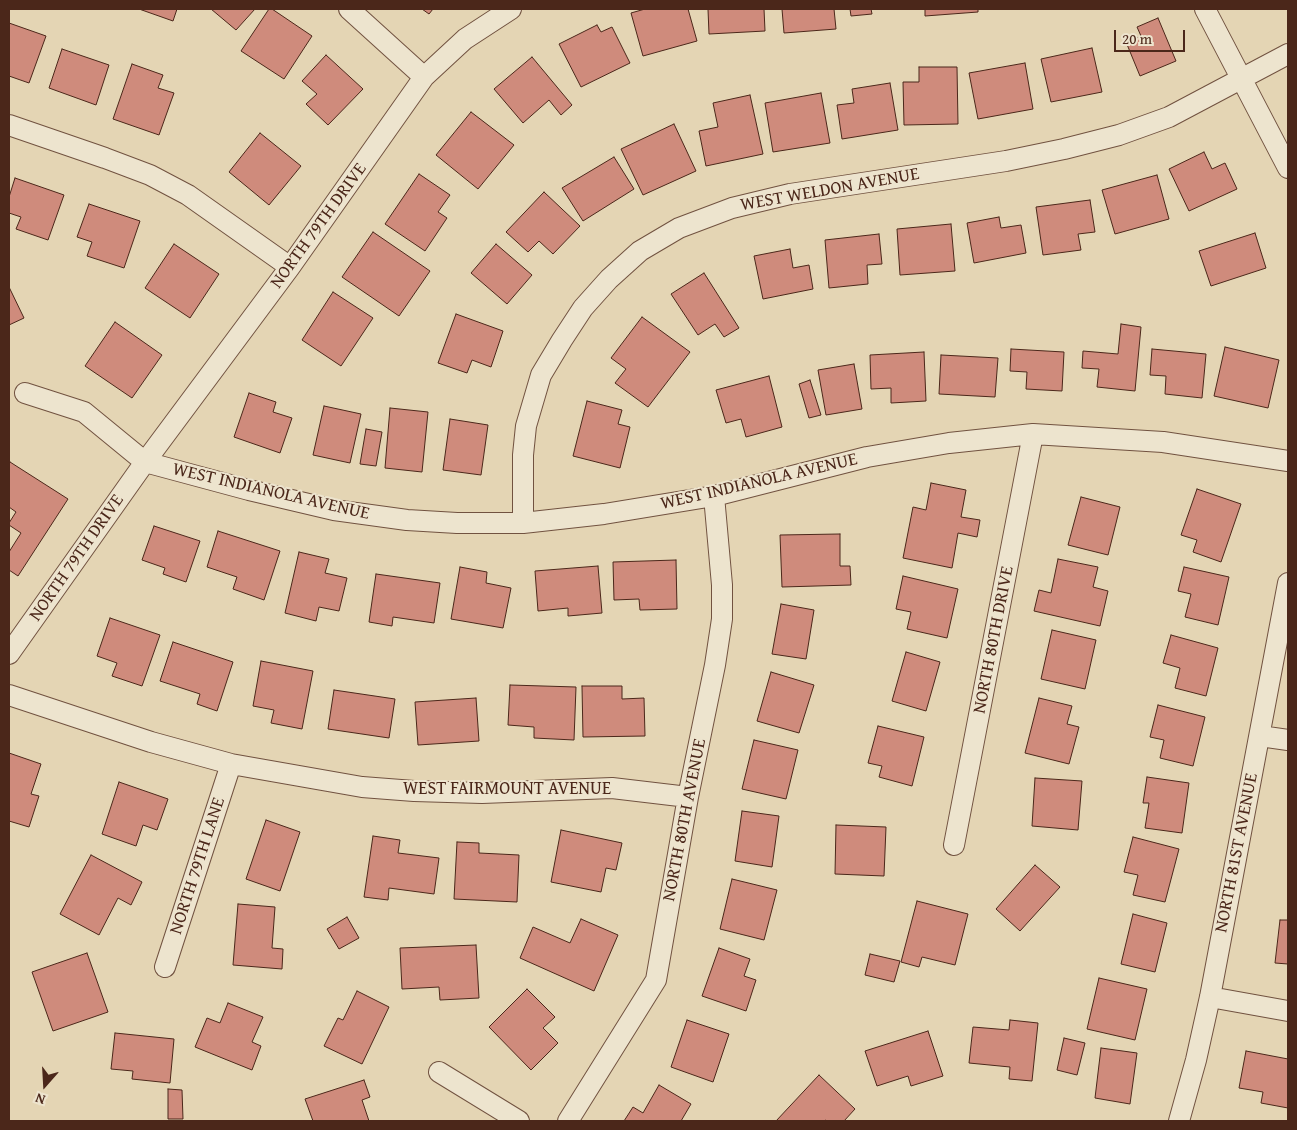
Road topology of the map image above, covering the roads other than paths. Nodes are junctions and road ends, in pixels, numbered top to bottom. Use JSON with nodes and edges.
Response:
{"nodes":[{"id":1,"x":349,"y":9,"type":"edge"},
{"id":2,"x":511,"y":9,"type":"edge"},
{"id":3,"x":1205,"y":9,"type":"edge"},
{"id":4,"x":1288,"y":54,"type":"edge"},
{"id":5,"x":424,"y":78,"type":"junction"},
{"id":6,"x":1241,"y":79,"type":"junction"},
{"id":7,"x":9,"y":125,"type":"edge"},
{"id":8,"x":1288,"y":168,"type":"edge"},
{"id":9,"x":290,"y":267,"type":"junction"},
{"id":10,"x":25,"y":393,"type":"dead end"},
{"id":11,"x":1034,"y":434,"type":"junction"},
{"id":12,"x":1288,"y":461,"type":"edge"},
{"id":13,"x":145,"y":462,"type":"junction"},
{"id":14,"x":714,"y":496,"type":"junction"},
{"id":15,"x":522,"y":523,"type":"junction"},
{"id":16,"x":1288,"y":583,"type":"edge"},
{"id":17,"x":9,"y":654,"type":"edge"},
{"id":18,"x":9,"y":696,"type":"edge"},
{"id":19,"x":1260,"y":736,"type":"junction"},
{"id":20,"x":1288,"y":740,"type":"edge"},
{"id":21,"x":231,"y":764,"type":"junction"},
{"id":22,"x":688,"y":797,"type":"junction"},
{"id":23,"x":954,"y":845,"type":"dead end"},
{"id":24,"x":166,"y":968,"type":"dead end"},
{"id":25,"x":1210,"y":997,"type":"junction"},
{"id":26,"x":1288,"y":1011,"type":"edge"},
{"id":27,"x":439,"y":1072,"type":"dead end"},
{"id":28,"x":519,"y":1121,"type":"edge"},
{"id":29,"x":568,"y":1121,"type":"edge"},
{"id":30,"x":1179,"y":1121,"type":"edge"}],
"edges":[{"from":1,"to":5,"type":"street"},
{"from":2,"to":5,"type":"street","name":"NORTH 79TH DRIVE"},
{"from":3,"to":6,"type":"street"},
{"from":4,"to":6,"type":"street","name":"WEST WELDON AVENUE"},
{"from":5,"to":9,"type":"street","name":"NORTH 79TH DRIVE"},
{"from":6,"to":8,"type":"street"},
{"from":6,"to":15,"type":"street","name":"WEST WELDON AVENUE"},
{"from":7,"to":9,"type":"street"},
{"from":9,"to":13,"type":"street","name":"NORTH 79TH DRIVE"},
{"from":10,"to":13,"type":"street"},
{"from":11,"to":12,"type":"street","name":"WEST INDIANOLA AVENUE"},
{"from":11,"to":14,"type":"street","name":"WEST INDIANOLA AVENUE"},
{"from":11,"to":23,"type":"street","name":"NORTH 80TH DRIVE"},
{"from":13,"to":15,"type":"street","name":"WEST INDIANOLA AVENUE"},
{"from":13,"to":17,"type":"street","name":"NORTH 79TH DRIVE"},
{"from":14,"to":15,"type":"street","name":"WEST INDIANOLA AVENUE"},
{"from":14,"to":22,"type":"street","name":"NORTH 80TH AVENUE"},
{"from":16,"to":19,"type":"street","name":"NORTH 81ST AVENUE"},
{"from":18,"to":21,"type":"street","name":"WEST FAIRMOUNT AVENUE"},
{"from":19,"to":20,"type":"street"},
{"from":19,"to":25,"type":"street","name":"NORTH 81ST AVENUE"},
{"from":21,"to":22,"type":"street","name":"WEST FAIRMOUNT AVENUE"},
{"from":21,"to":24,"type":"street","name":"NORTH 79TH LANE"},
{"from":22,"to":29,"type":"street","name":"NORTH 80TH AVENUE"},
{"from":25,"to":26,"type":"street"},
{"from":25,"to":30,"type":"street","name":"NORTH 81ST AVENUE"},
{"from":27,"to":28,"type":"street"}]}
